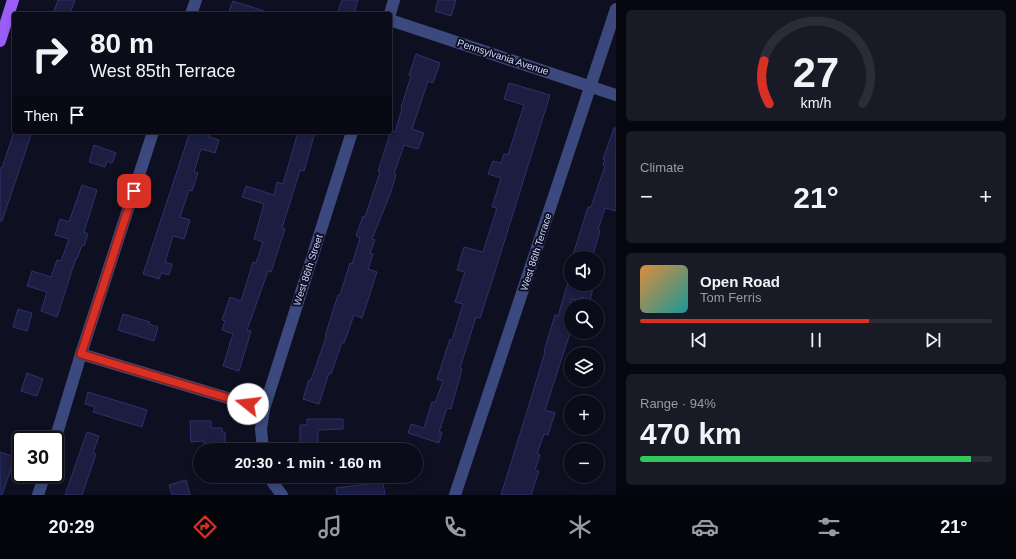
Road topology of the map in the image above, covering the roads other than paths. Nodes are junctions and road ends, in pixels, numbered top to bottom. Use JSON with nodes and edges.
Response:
{"nodes":[{"id":1,"x":13,"y":0,"type":"edge"},
{"id":2,"x":196,"y":0,"type":"edge"},
{"id":3,"x":394,"y":0,"type":"edge"},
{"id":4,"x":616,"y":9,"type":"edge"},
{"id":5,"x":192,"y":12,"type":"edge"},
{"id":6,"x":391,"y":12,"type":"edge"},
{"id":7,"x":392,"y":21,"type":"edge"},
{"id":8,"x":0,"y":41,"type":"edge"},
{"id":9,"x":591,"y":86,"type":"junction"},
{"id":10,"x":616,"y":94,"type":"edge"},
{"id":11,"x":152,"y":134,"type":"edge"},
{"id":12,"x":351,"y":134,"type":"edge"},
{"id":13,"x":81,"y":354,"type":"junction"},
{"id":14,"x":264,"y":409,"type":"junction"},
{"id":15,"x":58,"y":431,"type":"edge"},
{"id":16,"x":262,"y":443,"type":"edge"},
{"id":17,"x":42,"y":483,"type":"edge"},
{"id":18,"x":274,"y":483,"type":"edge"},
{"id":19,"x":38,"y":495,"type":"edge"},
{"id":20,"x":282,"y":495,"type":"edge"},
{"id":21,"x":455,"y":495,"type":"edge"}],
"edges":[{"from":1,"to":8,"type":"main road"},
{"from":2,"to":5,"type":"street"},
{"from":3,"to":6,"type":"street"},
{"from":4,"to":9,"type":"street","name":"West 86th Terrace"},
{"from":7,"to":9,"type":"street","name":"Pennsylvania Avenue"},
{"from":9,"to":10,"type":"street","name":"Pennsylvania Avenue"},
{"from":9,"to":21,"type":"street","name":"West 86th Terrace"},
{"from":11,"to":13,"type":"street"},
{"from":12,"to":14,"type":"street","name":"West 86th Street"},
{"from":13,"to":14,"type":"street"},
{"from":13,"to":15,"type":"street"},
{"from":14,"to":16,"type":"street","name":"West 86th Street"},
{"from":17,"to":19,"type":"street"},
{"from":18,"to":20,"type":"street"}]}
